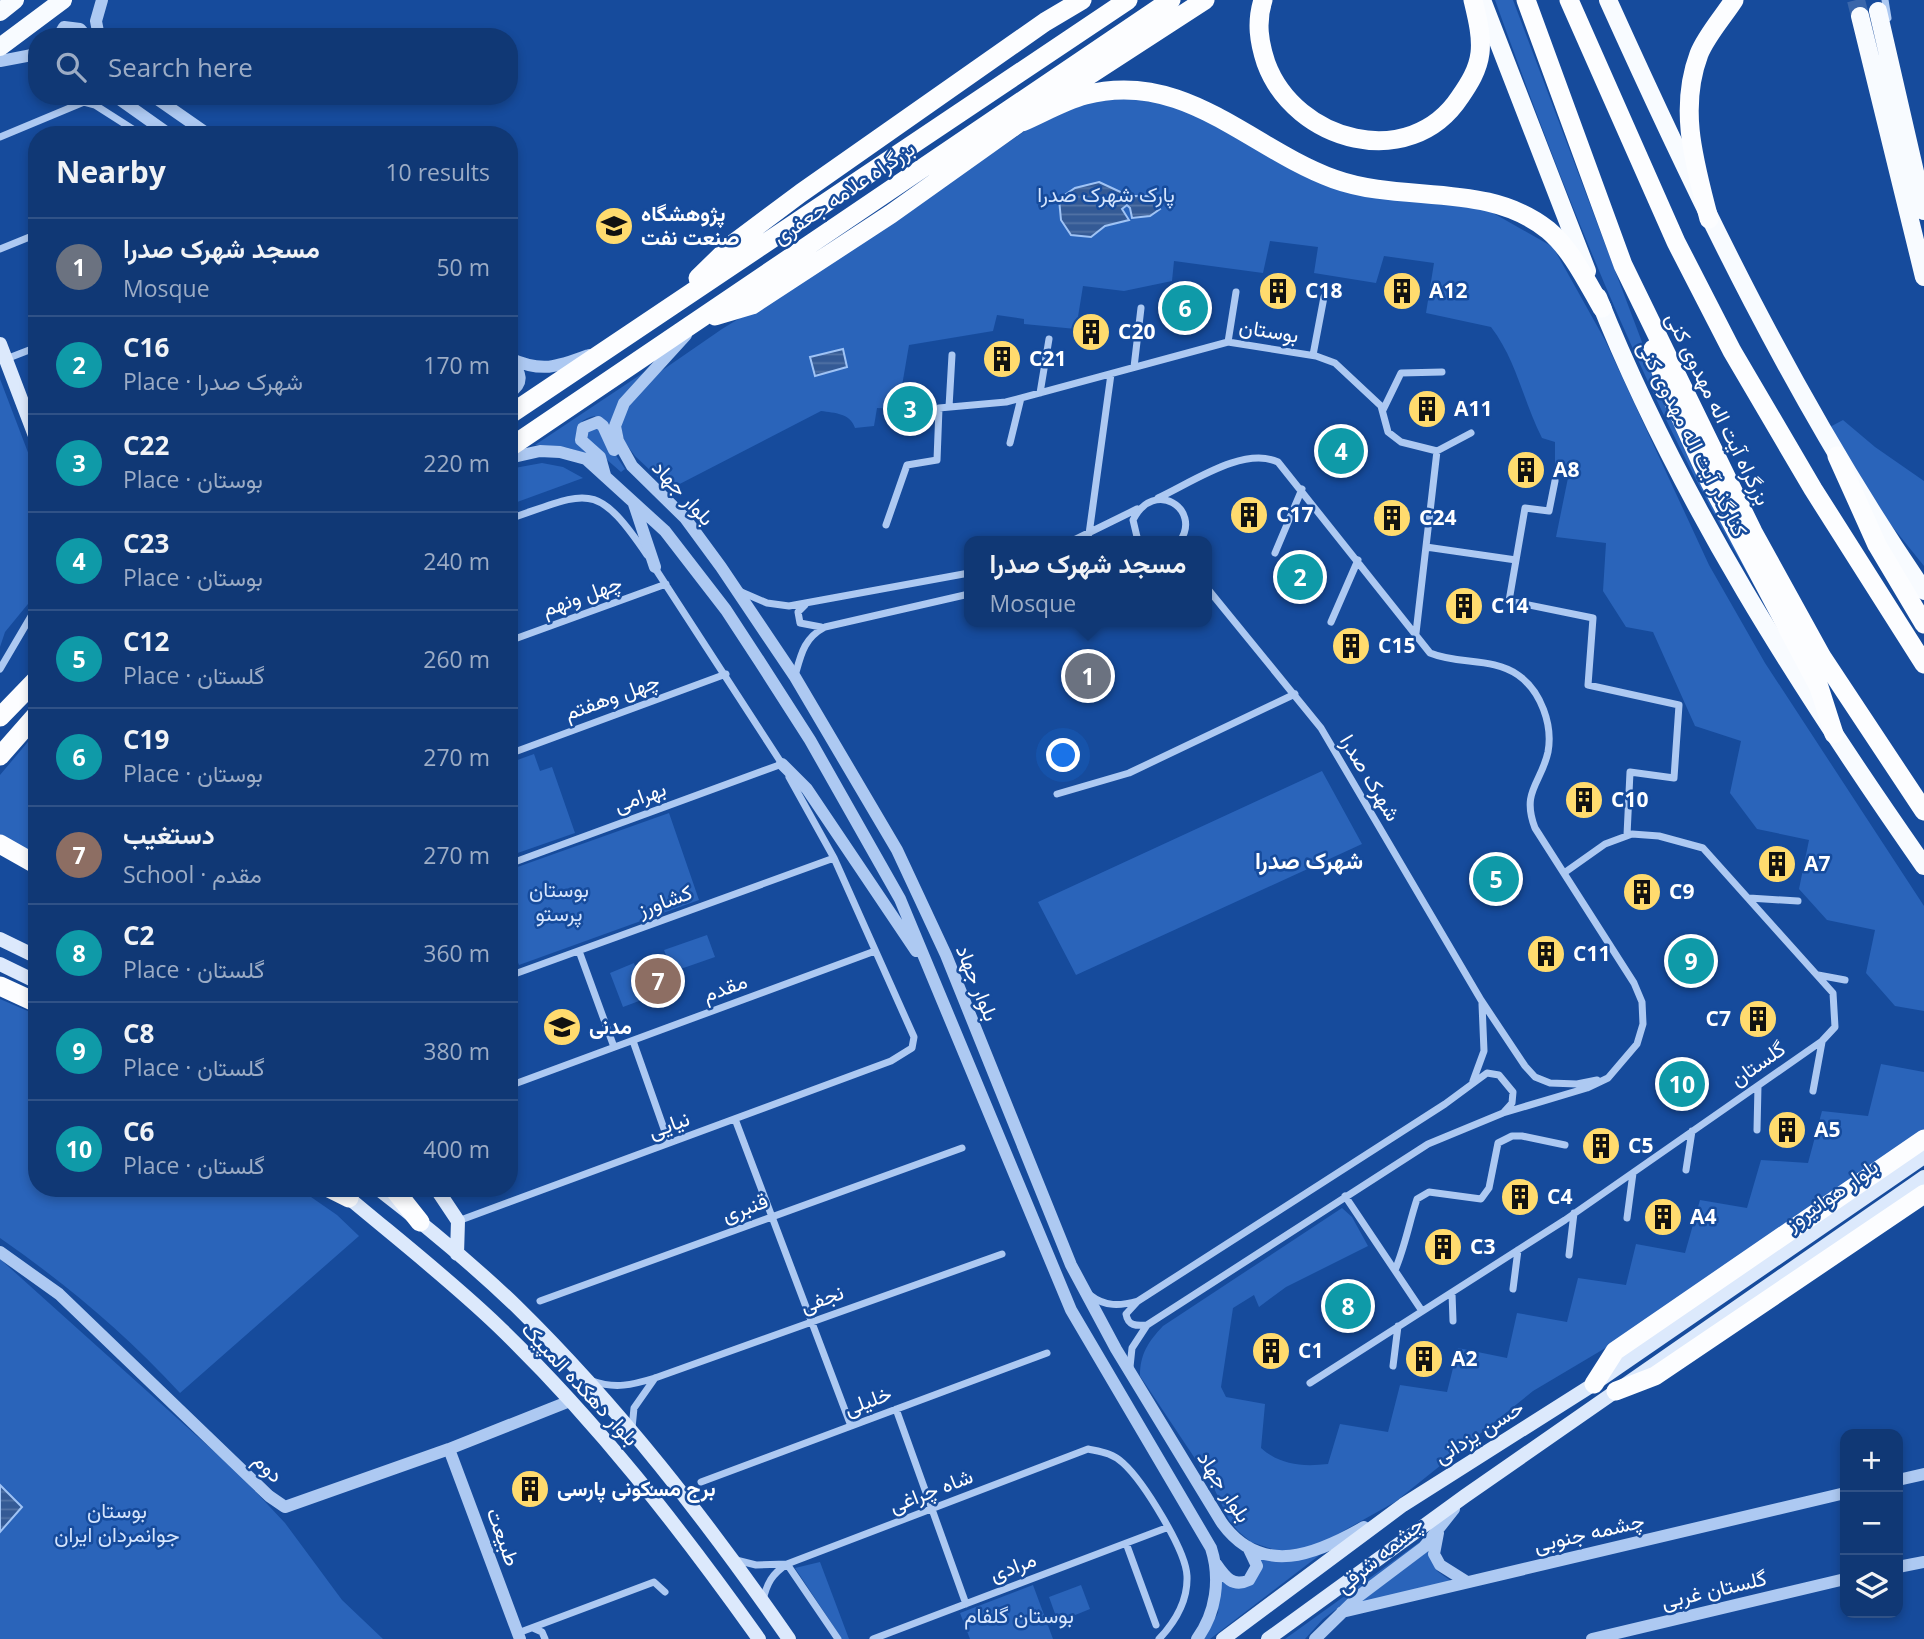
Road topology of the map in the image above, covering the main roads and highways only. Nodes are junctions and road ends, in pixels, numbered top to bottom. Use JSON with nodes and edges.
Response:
{"nodes":[{"id":1,"x":15,"y":0,"type":"edge"},
{"id":2,"x":63,"y":0,"type":"edge"},
{"id":3,"x":1067,"y":0,"type":"edge"},
{"id":4,"x":1082,"y":0,"type":"edge"},
{"id":5,"x":1128,"y":0,"type":"edge"},
{"id":6,"x":1171,"y":0,"type":"edge"},
{"id":7,"x":1205,"y":0,"type":"edge"},
{"id":8,"x":1263,"y":0,"type":"edge"},
{"id":9,"x":1473,"y":0,"type":"edge"},
{"id":10,"x":1482,"y":0,"type":"edge"},
{"id":11,"x":1526,"y":0,"type":"edge"},
{"id":12,"x":1569,"y":0,"type":"edge"},
{"id":13,"x":1608,"y":0,"type":"edge"},
{"id":14,"x":1734,"y":0,"type":"edge"},
{"id":15,"x":1882,"y":6,"type":"edge"},
{"id":16,"x":0,"y":12,"type":"edge"},
{"id":17,"x":1860,"y":16,"type":"tunnel mouth"},
{"id":18,"x":1045,"y":22,"type":"junction"},
{"id":19,"x":0,"y":47,"type":"edge"},
{"id":20,"x":1022,"y":122,"type":"junction"},
{"id":21,"x":1924,"y":211,"type":"edge"},
{"id":22,"x":1709,"y":219,"type":"junction"},
{"id":23,"x":1623,"y":265,"type":"junction"},
{"id":24,"x":1924,"y":277,"type":"edge"},
{"id":25,"x":667,"y":308,"type":"junction"},
{"id":26,"x":1602,"y":308,"type":"junction"},
{"id":27,"x":697,"y":321,"type":"junction"},
{"id":28,"x":0,"y":344,"type":"edge"},
{"id":29,"x":518,"y":409,"type":"edge"},
{"id":30,"x":28,"y":417,"type":"edge"},
{"id":31,"x":518,"y":442,"type":"edge"},
{"id":32,"x":1837,"y":456,"type":"junction"},
{"id":33,"x":1884,"y":527,"type":"junction"},
{"id":34,"x":1924,"y":572,"type":"edge"},
{"id":35,"x":1924,"y":591,"type":"edge"},
{"id":36,"x":1924,"y":624,"type":"edge"},
{"id":37,"x":1924,"y":664,"type":"edge"},
{"id":38,"x":28,"y":688,"type":"edge"},
{"id":39,"x":0,"y":717,"type":"edge"},
{"id":40,"x":28,"y":725,"type":"edge"},
{"id":41,"x":1834,"y":734,"type":"junction"},
{"id":42,"x":0,"y":756,"type":"edge"},
{"id":43,"x":1924,"y":811,"type":"edge"},
{"id":44,"x":0,"y":844,"type":"edge"},
{"id":45,"x":28,"y":860,"type":"edge"},
{"id":46,"x":1924,"y":866,"type":"edge"},
{"id":47,"x":0,"y":939,"type":"edge"},
{"id":48,"x":28,"y":953,"type":"edge"},
{"id":49,"x":0,"y":964,"type":"edge"},
{"id":50,"x":28,"y":978,"type":"edge"},
{"id":51,"x":0,"y":986,"type":"edge"},
{"id":52,"x":28,"y":999,"type":"edge"},
{"id":53,"x":1924,"y":1139,"type":"edge"},
{"id":54,"x":1924,"y":1157,"type":"edge"},
{"id":55,"x":1924,"y":1177,"type":"edge"},
{"id":56,"x":1924,"y":1194,"type":"edge"},
{"id":57,"x":348,"y":1197,"type":"edge"},
{"id":58,"x":388,"y":1197,"type":"edge"},
{"id":59,"x":400,"y":1197,"type":"edge"},
{"id":60,"x":442,"y":1197,"type":"edge"},
{"id":61,"x":420,"y":1222,"type":"junction"},
{"id":62,"x":457,"y":1254,"type":"junction"},
{"id":63,"x":1764,"y":1267,"type":"joint"},
{"id":64,"x":1773,"y":1281,"type":"joint"},
{"id":65,"x":1594,"y":1384,"type":"junction"},
{"id":66,"x":1616,"y":1391,"type":"junction"},
{"id":67,"x":759,"y":1639,"type":"edge"},
{"id":68,"x":789,"y":1639,"type":"edge"},
{"id":69,"x":1223,"y":1639,"type":"edge"},
{"id":70,"x":1268,"y":1639,"type":"edge"}],
"edges":[{"from":1,"to":16,"type":"main road"},
{"from":2,"to":19,"type":"main road"},
{"from":3,"to":18,"type":"highway"},
{"from":4,"to":18,"type":"highway"},
{"from":5,"to":25,"type":"highway","name":"بزرگراه علامه جعفری"},
{"from":6,"to":27,"type":"highway","name":"بزرگراه علامه جعفری"},
{"from":7,"to":20,"type":"highway"},
{"from":8,"to":9,"type":"highway"},
{"from":10,"to":26,"type":"main road","name":"کنارگذر آیت اله مهدوی کنی"},
{"from":11,"to":23,"type":"highway","name":"بزرگراه آیت اله مهدوی کنی"},
{"from":12,"to":37,"type":"highway","name":"بزرگراه آیت اله مهدوی کنی"},
{"from":13,"to":22,"type":"main road"},
{"from":14,"to":22,"type":"highway"},
{"from":15,"to":21,"type":"main road"},
{"from":17,"to":24,"type":"main road"},
{"from":18,"to":25,"type":"highway"},
{"from":20,"to":26,"type":"highway"},
{"from":20,"to":27,"type":"highway"},
{"from":22,"to":32,"type":"main road"},
{"from":23,"to":41,"type":"highway"},
{"from":23,"to":43,"type":"highway","name":"بزرگراه آیت اله مهدوی کنی"},
{"from":25,"to":29,"type":"highway","name":"بزرگراه علامه جعفری"},
{"from":26,"to":41,"type":"main road","name":"کنارگذر آیت اله مهدوی کنی"},
{"from":27,"to":31,"type":"highway","name":"بزرگراه علامه جعفری"},
{"from":28,"to":30,"type":"main road"},
{"from":32,"to":33,"type":"main road"},
{"from":32,"to":36,"type":"highway"},
{"from":33,"to":34,"type":"main road"},
{"from":33,"to":35,"type":"main road"},
{"from":38,"to":39,"type":"highway"},
{"from":40,"to":42,"type":"highway"},
{"from":41,"to":46,"type":"main road","name":"کنارگذر آیت اله مهدوی کنی"},
{"from":44,"to":45,"type":"highway"},
{"from":47,"to":48,"type":"main road"},
{"from":49,"to":50,"type":"main road"},
{"from":51,"to":52,"type":"highway"},
{"from":53,"to":65,"type":"highway"},
{"from":54,"to":63,"type":"main road","name":"بلوار هوانیروز"},
{"from":55,"to":64,"type":"main road","name":"بلوار هوانیروز"},
{"from":56,"to":66,"type":"highway"},
{"from":57,"to":67,"type":"main road","name":"بلوار دهکده المپیک"},
{"from":58,"to":61,"type":"main road","name":"بلوار دهکده المپیک"},
{"from":59,"to":61,"type":"highway"},
{"from":60,"to":62,"type":"main road"},
{"from":61,"to":62,"type":"main road","name":"بلوار دهکده المپیک"},
{"from":62,"to":68,"type":"main road","name":"بلوار دهکده المپیک"},
{"from":63,"to":65,"type":"main road","name":"حسن یزدانی"},
{"from":64,"to":66,"type":"main road","name":"حسن یزدانی"},
{"from":65,"to":69,"type":"main road","name":"حسن یزدانی"},
{"from":66,"to":70,"type":"main road","name":"حسن یزدانی"}]}
